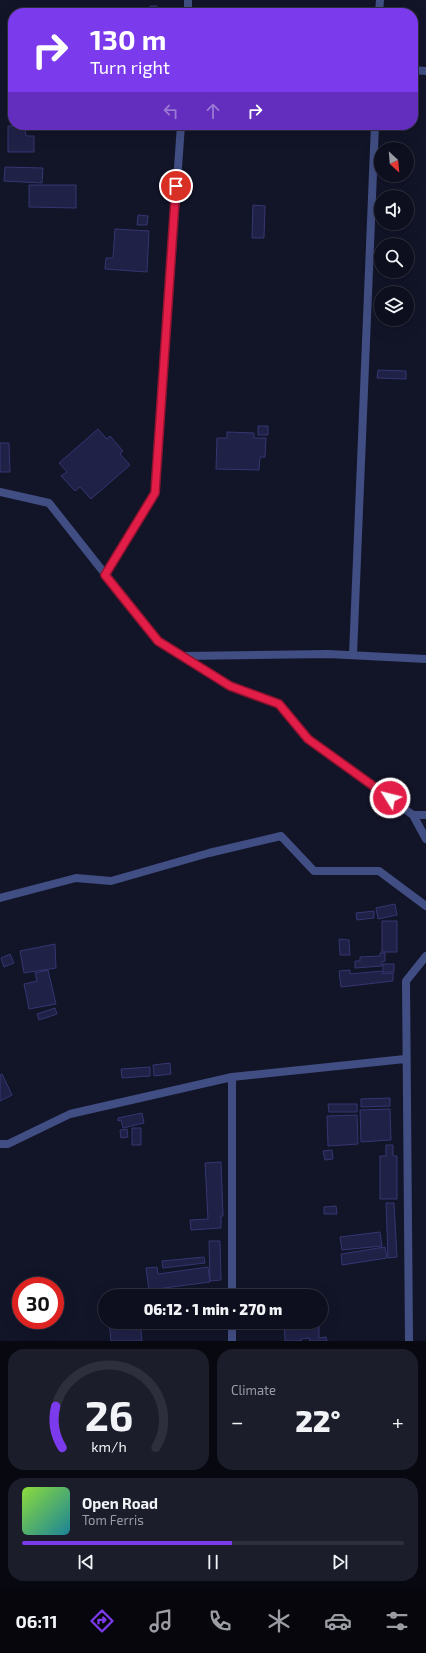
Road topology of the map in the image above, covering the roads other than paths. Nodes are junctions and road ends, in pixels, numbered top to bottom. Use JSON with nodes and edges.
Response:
{"nodes":[{"id":1,"x":181,"y":130,"type":"edge"},
{"id":2,"x":374,"y":130,"type":"edge"},
{"id":3,"x":0,"y":492,"type":"edge"},
{"id":4,"x":105,"y":575,"type":"junction"},
{"id":5,"x":353,"y":655,"type":"junction"},
{"id":6,"x":183,"y":656,"type":"junction"},
{"id":7,"x":426,"y":659,"type":"edge"},
{"id":8,"x":426,"y":814,"type":"edge"},
{"id":9,"x":413,"y":815,"type":"junction"},
{"id":10,"x":426,"y":839,"type":"edge"},
{"id":11,"x":0,"y":898,"type":"edge"},
{"id":12,"x":426,"y":906,"type":"edge"},
{"id":13,"x":426,"y":956,"type":"edge"},
{"id":14,"x":405,"y":1059,"type":"junction"},
{"id":15,"x":232,"y":1077,"type":"junction"},
{"id":16,"x":0,"y":1144,"type":"edge"},
{"id":17,"x":232,"y":1289,"type":"edge"},
{"id":18,"x":232,"y":1329,"type":"edge"},
{"id":19,"x":232,"y":1341,"type":"edge"},
{"id":20,"x":409,"y":1341,"type":"edge"}],
"edges":[{"from":1,"to":4,"type":"street"},
{"from":2,"to":5,"type":"street"},
{"from":3,"to":4,"type":"street"},
{"from":4,"to":6,"type":"street"},
{"from":5,"to":6,"type":"street"},
{"from":5,"to":7,"type":"street"},
{"from":6,"to":9,"type":"street"},
{"from":8,"to":9,"type":"street"},
{"from":9,"to":10,"type":"street"},
{"from":11,"to":12,"type":"street"},
{"from":13,"to":14,"type":"street"},
{"from":14,"to":15,"type":"street"},
{"from":14,"to":20,"type":"street"},
{"from":15,"to":16,"type":"street"},
{"from":15,"to":17,"type":"street"},
{"from":18,"to":19,"type":"street"}]}
